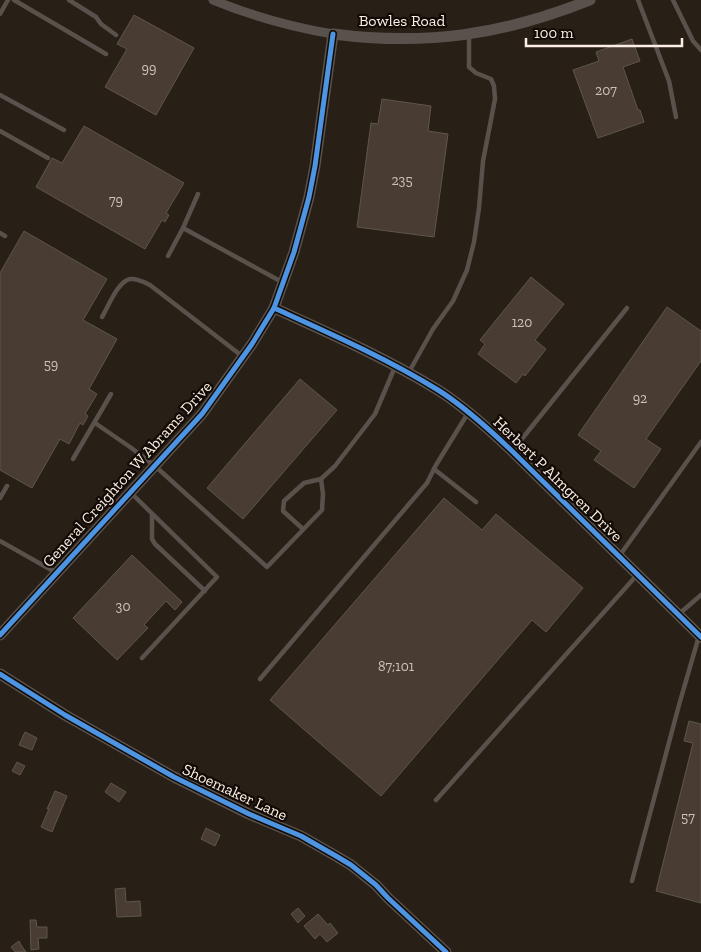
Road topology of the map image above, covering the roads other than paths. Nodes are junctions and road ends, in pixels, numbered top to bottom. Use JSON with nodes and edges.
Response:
{"nodes":[{"id":1,"x":8,"y":0,"type":"edge"},
{"id":2,"x":14,"y":0,"type":"edge"},
{"id":3,"x":69,"y":0,"type":"edge"},
{"id":4,"x":213,"y":0,"type":"edge"},
{"id":5,"x":590,"y":0,"type":"edge"},
{"id":6,"x":638,"y":0,"type":"edge"},
{"id":7,"x":673,"y":0,"type":"edge"},
{"id":8,"x":0,"y":14,"type":"edge"},
{"id":9,"x":333,"y":34,"type":"junction"},
{"id":10,"x":469,"y":34,"type":"junction"},
{"id":11,"x":116,"y":35,"type":"dead end"},
{"id":12,"x":701,"y":50,"type":"edge"},
{"id":13,"x":106,"y":54,"type":"dead end"},
{"id":14,"x":0,"y":95,"type":"edge"},
{"id":15,"x":676,"y":118,"type":"dead end"},
{"id":16,"x":64,"y":130,"type":"dead end"},
{"id":17,"x":0,"y":131,"type":"edge"},
{"id":18,"x":48,"y":158,"type":"dead end"},
{"id":19,"x":198,"y":194,"type":"dead end"},
{"id":20,"x":183,"y":228,"type":"junction"},
{"id":21,"x":168,"y":256,"type":"dead end"},
{"id":22,"x":284,"y":282,"type":"junction"},
{"id":23,"x":274,"y":308,"type":"junction"},
{"id":24,"x":627,"y":308,"type":"dead end"},
{"id":25,"x":102,"y":317,"type":"dead end"},
{"id":26,"x":244,"y":356,"type":"junction"},
{"id":27,"x":396,"y":366,"type":"junction"},
{"id":28,"x":408,"y":373,"type":"junction"},
{"id":29,"x":111,"y":394,"type":"dead end"},
{"id":30,"x":468,"y":412,"type":"junction"},
{"id":31,"x":95,"y":423,"type":"junction"},
{"id":32,"x":701,"y":442,"type":"edge"},
{"id":33,"x":512,"y":451,"type":"junction"},
{"id":34,"x":73,"y":459,"type":"dead end"},
{"id":35,"x":155,"y":466,"type":"junction"},
{"id":36,"x":434,"y":469,"type":"junction"},
{"id":37,"x":321,"y":479,"type":"junction"},
{"id":38,"x":7,"y":486,"type":"dead end"},
{"id":39,"x":130,"y":492,"type":"junction"},
{"id":40,"x":0,"y":498,"type":"edge"},
{"id":41,"x":476,"y":502,"type":"dead end"},
{"id":42,"x":152,"y":514,"type":"junction"},
{"id":43,"x":303,"y":529,"type":"junction"},
{"id":44,"x":0,"y":541,"type":"edge"},
{"id":45,"x":619,"y":556,"type":"junction"},
{"id":46,"x":57,"y":573,"type":"junction"},
{"id":47,"x":637,"y":574,"type":"junction"},
{"id":48,"x":205,"y":591,"type":"junction"},
{"id":49,"x":701,"y":595,"type":"edge"},
{"id":50,"x":678,"y":615,"type":"junction"},
{"id":51,"x":0,"y":635,"type":"edge"},
{"id":52,"x":700,"y":636,"type":"edge"},
{"id":53,"x":142,"y":658,"type":"dead end"},
{"id":54,"x":0,"y":674,"type":"edge"},
{"id":55,"x":260,"y":679,"type":"dead end"},
{"id":56,"x":436,"y":800,"type":"dead end"},
{"id":57,"x":632,"y":881,"type":"dead end"},
{"id":58,"x":446,"y":952,"type":"edge"}],
"edges":[{"from":1,"to":8,"type":"lane"},
{"from":2,"to":13,"type":"lane"},
{"from":3,"to":11,"type":"lane"},
{"from":4,"to":9,"type":"street","name":"Bowles Road"},
{"from":5,"to":10,"type":"street","name":"Bowles Road"},
{"from":6,"to":15,"type":"lane"},
{"from":7,"to":12,"type":"lane"},
{"from":9,"to":10,"type":"street","name":"Bowles Road"},
{"from":9,"to":22,"type":"street","name":"General Creighton W Abrams Drive"},
{"from":10,"to":28,"type":"lane"},
{"from":14,"to":16,"type":"lane"},
{"from":17,"to":18,"type":"lane"},
{"from":19,"to":20,"type":"lane"},
{"from":20,"to":21,"type":"lane"},
{"from":20,"to":22,"type":"lane"},
{"from":22,"to":23,"type":"street","name":"General Creighton W Abrams Drive"},
{"from":23,"to":26,"type":"street","name":"General Creighton W Abrams Drive"},
{"from":23,"to":27,"type":"street","name":"Herbert P Almgren Drive"},
{"from":24,"to":33,"type":"lane"},
{"from":25,"to":26,"type":"lane"},
{"from":26,"to":35,"type":"street","name":"General Creighton W Abrams Drive"},
{"from":27,"to":28,"type":"street","name":"Herbert P Almgren Drive"},
{"from":27,"to":37,"type":"lane"},
{"from":28,"to":30,"type":"street","name":"Herbert P Almgren Drive"},
{"from":29,"to":31,"type":"lane"},
{"from":30,"to":33,"type":"street","name":"Herbert P Almgren Drive"},
{"from":30,"to":36,"type":"lane"},
{"from":31,"to":34,"type":"lane"},
{"from":31,"to":35,"type":"lane"},
{"from":32,"to":45,"type":"lane"},
{"from":33,"to":45,"type":"street","name":"Herbert P Almgren Drive"},
{"from":35,"to":39,"type":"street","name":"General Creighton W Abrams Drive"},
{"from":35,"to":43,"type":"lane"},
{"from":36,"to":41,"type":"lane"},
{"from":36,"to":55,"type":"lane"},
{"from":37,"to":43,"type":"lane"},
{"from":37,"to":43,"type":"lane"},
{"from":38,"to":40,"type":"lane"},
{"from":39,"to":42,"type":"lane"},
{"from":39,"to":46,"type":"street","name":"General Creighton W Abrams Drive"},
{"from":42,"to":48,"type":"lane"},
{"from":42,"to":48,"type":"lane"},
{"from":44,"to":46,"type":"lane"},
{"from":45,"to":47,"type":"street","name":"Herbert P Almgren Drive"},
{"from":46,"to":51,"type":"street","name":"General Creighton W Abrams Drive"},
{"from":47,"to":50,"type":"street","name":"Herbert P Almgren Drive"},
{"from":47,"to":56,"type":"lane"},
{"from":48,"to":53,"type":"lane"},
{"from":49,"to":50,"type":"lane"},
{"from":50,"to":52,"type":"street","name":"Herbert P Almgren Drive"},
{"from":52,"to":57,"type":"lane"},
{"from":54,"to":58,"type":"street","name":"Shoemaker Lane"}]}
